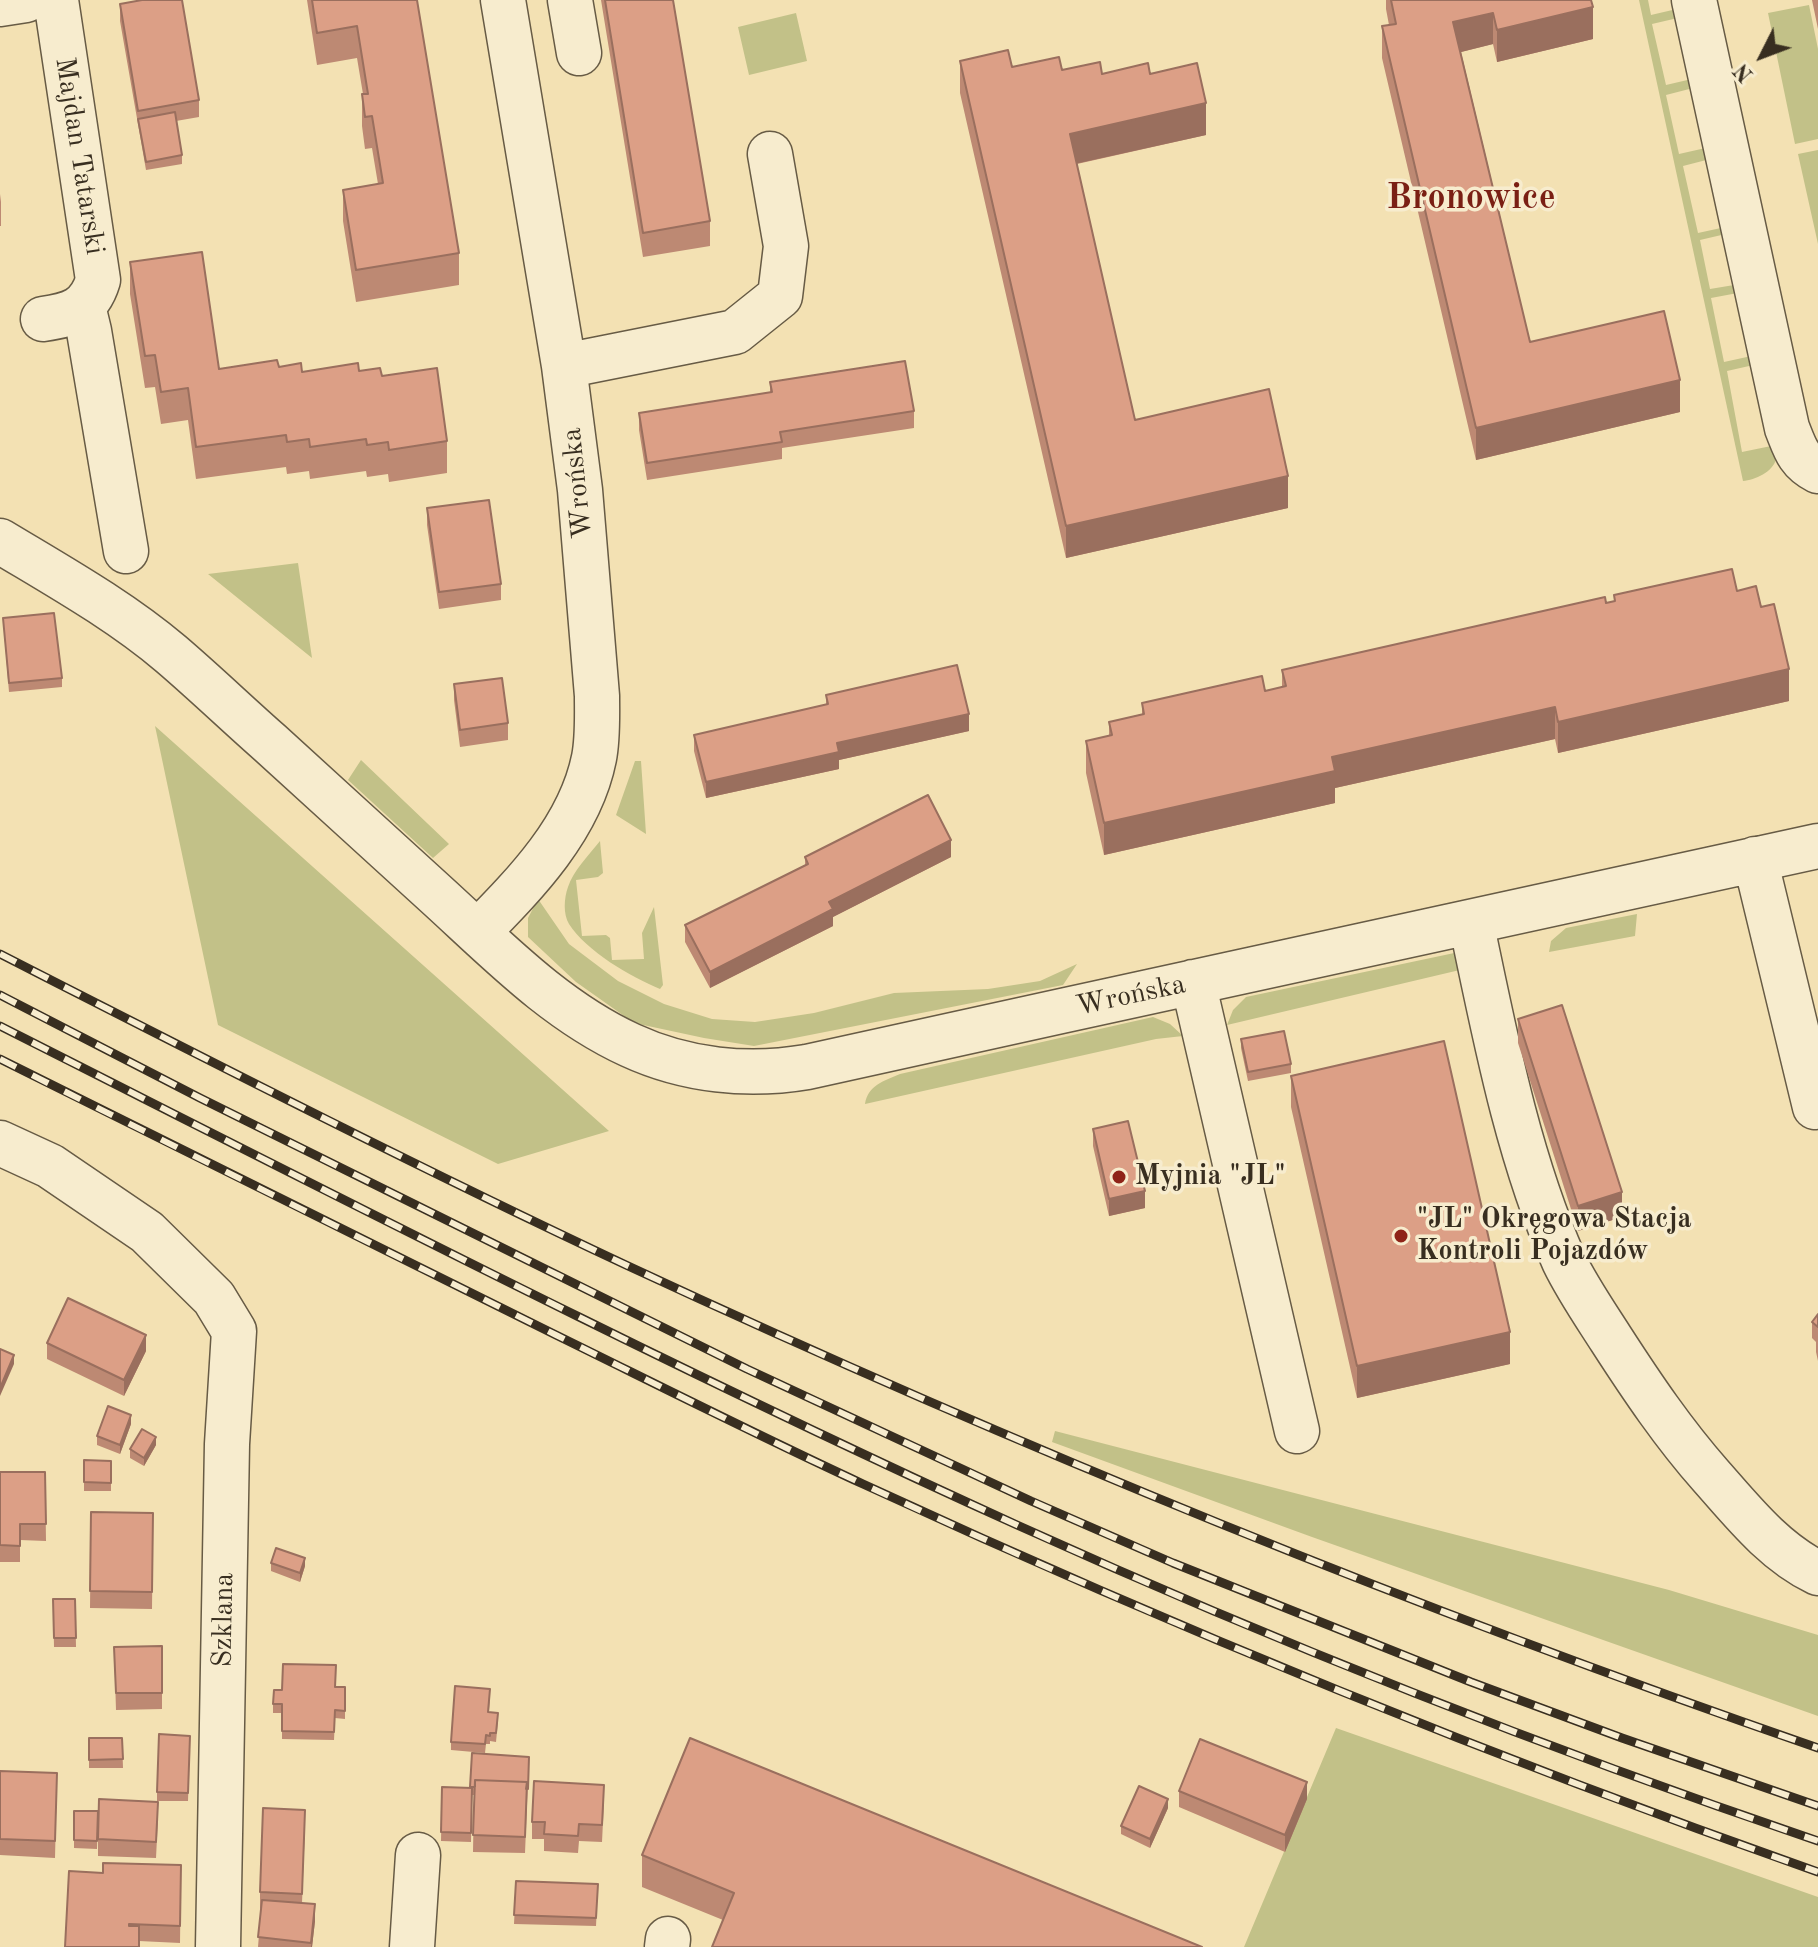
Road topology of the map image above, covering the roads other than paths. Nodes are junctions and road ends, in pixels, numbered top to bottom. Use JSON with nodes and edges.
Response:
{"nodes":[{"id":1,"x":26,"y":0,"type":"edge"},
{"id":2,"x":56,"y":0,"type":"edge"},
{"id":3,"x":503,"y":0,"type":"edge"},
{"id":4,"x":570,"y":0,"type":"edge"},
{"id":5,"x":1694,"y":0,"type":"edge"},
{"id":6,"x":0,"y":4,"type":"edge"},
{"id":7,"x":579,"y":53,"type":"dead end"},
{"id":8,"x":770,"y":154,"type":"dead end"},
{"id":9,"x":564,"y":366,"type":"junction"},
{"id":10,"x":1818,"y":471,"type":"edge"},
{"id":11,"x":0,"y":541,"type":"edge"},
{"id":12,"x":126,"y":551,"type":"dead end"},
{"id":13,"x":1818,"y":846,"type":"edge"},
{"id":14,"x":1755,"y":859,"type":"junction"},
{"id":15,"x":1471,"y":922,"type":"junction"},
{"id":16,"x":478,"y":932,"type":"junction"},
{"id":17,"x":1193,"y":982,"type":"junction"},
{"id":18,"x":1818,"y":1106,"type":"edge"},
{"id":19,"x":0,"y":1143,"type":"edge"},
{"id":20,"x":1297,"y":1431,"type":"dead end"},
{"id":21,"x":1818,"y":1573,"type":"edge"},
{"id":22,"x":418,"y":1855,"type":"dead end"},
{"id":23,"x":218,"y":1947,"type":"edge"},
{"id":24,"x":412,"y":1947,"type":"edge"}],
"edges":[{"from":1,"to":6,"type":"street"},
{"from":2,"to":12,"type":"street","name":"Majdan Tatarski"},
{"from":3,"to":9,"type":"street","name":"Wrońska"},
{"from":4,"to":7,"type":"street"},
{"from":5,"to":10,"type":"street"},
{"from":8,"to":9,"type":"street"},
{"from":9,"to":16,"type":"street","name":"Wrońska"},
{"from":11,"to":16,"type":"street","name":"Wrońska"},
{"from":13,"to":14,"type":"street","name":"Wrońska"},
{"from":14,"to":15,"type":"street","name":"Wrońska"},
{"from":14,"to":18,"type":"street"},
{"from":15,"to":17,"type":"street","name":"Wrońska"},
{"from":15,"to":21,"type":"street"},
{"from":16,"to":17,"type":"street","name":"Wrońska"},
{"from":17,"to":20,"type":"street"},
{"from":19,"to":23,"type":"street","name":"Szklana"},
{"from":22,"to":24,"type":"street"}]}
